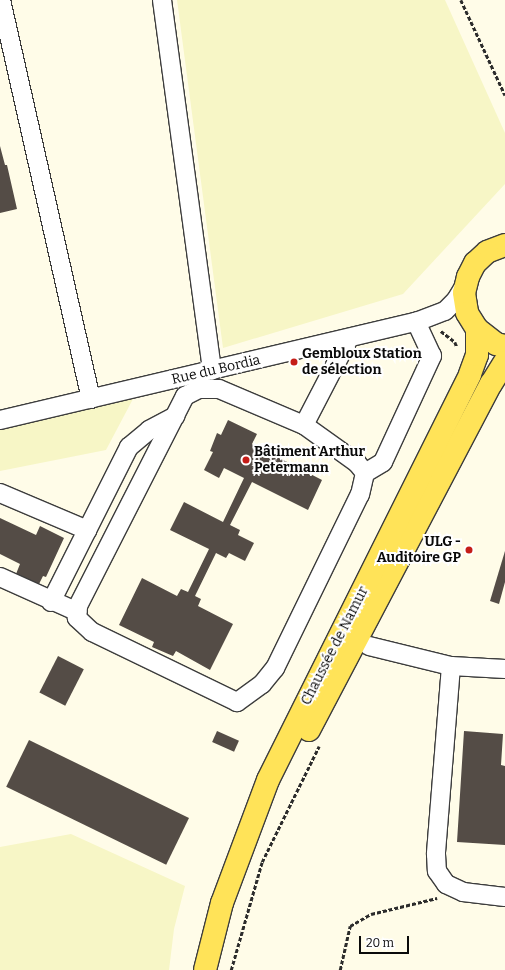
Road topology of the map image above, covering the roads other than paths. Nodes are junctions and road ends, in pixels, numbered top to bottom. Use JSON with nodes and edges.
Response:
{"nodes":[{"id":1,"x":1,"y":0,"type":"edge"},
{"id":2,"x":162,"y":0,"type":"edge"},
{"id":3,"x":505,"y":245,"type":"edge"},
{"id":4,"x":465,"y":285,"type":"junction"},
{"id":5,"x":428,"y":323,"type":"junction"},
{"id":6,"x":474,"y":326,"type":"junction"},
{"id":7,"x":348,"y":340,"type":"junction"},
{"id":8,"x":505,"y":346,"type":"edge"},
{"id":9,"x":505,"y":362,"type":"edge"},
{"id":10,"x":212,"y":371,"type":"junction"},
{"id":11,"x":91,"y":399,"type":"junction"},
{"id":12,"x":175,"y":416,"type":"junction"},
{"id":13,"x":0,"y":420,"type":"edge"},
{"id":14,"x":304,"y":425,"type":"junction"},
{"id":15,"x":365,"y":473,"type":"junction"},
{"id":16,"x":0,"y":493,"type":"edge"},
{"id":17,"x":86,"y":530,"type":"junction"},
{"id":18,"x":0,"y":577,"type":"edge"},
{"id":19,"x":51,"y":602,"type":"junction"},
{"id":20,"x":78,"y":612,"type":"junction"},
{"id":21,"x":369,"y":646,"type":"dead end"},
{"id":22,"x":451,"y":666,"type":"junction"},
{"id":23,"x":505,"y":669,"type":"edge"},
{"id":24,"x":505,"y":897,"type":"edge"},
{"id":25,"x":205,"y":970,"type":"edge"},
{"id":26,"x":218,"y":970,"type":"edge"}],
"edges":[{"from":1,"to":11,"type":"street"},
{"from":2,"to":10,"type":"street"},
{"from":3,"to":4,"type":"main road"},
{"from":4,"to":5,"type":"street","name":"Rue du Bordia"},
{"from":4,"to":6,"type":"main road"},
{"from":5,"to":6,"type":"street","name":"Rue du Bordia"},
{"from":5,"to":7,"type":"street","name":"Rue du Bordia"},
{"from":5,"to":15,"type":"street"},
{"from":6,"to":8,"type":"main road"},
{"from":6,"to":25,"type":"main road","name":"Chaussée de Namur"},
{"from":7,"to":10,"type":"street","name":"Rue du Bordia"},
{"from":7,"to":14,"type":"street"},
{"from":9,"to":26,"type":"main road","name":"Chaussée de Namur"},
{"from":10,"to":11,"type":"street","name":"Rue du Bordia"},
{"from":11,"to":13,"type":"street","name":"Rue du Bordia"},
{"from":12,"to":14,"type":"street"},
{"from":12,"to":17,"type":"street"},
{"from":12,"to":20,"type":"street"},
{"from":14,"to":15,"type":"street"},
{"from":15,"to":20,"type":"street"},
{"from":16,"to":17,"type":"street"},
{"from":17,"to":19,"type":"street"},
{"from":18,"to":19,"type":"street"},
{"from":19,"to":20,"type":"street"},
{"from":21,"to":22,"type":"street"},
{"from":22,"to":23,"type":"street"},
{"from":22,"to":24,"type":"street"}]}
